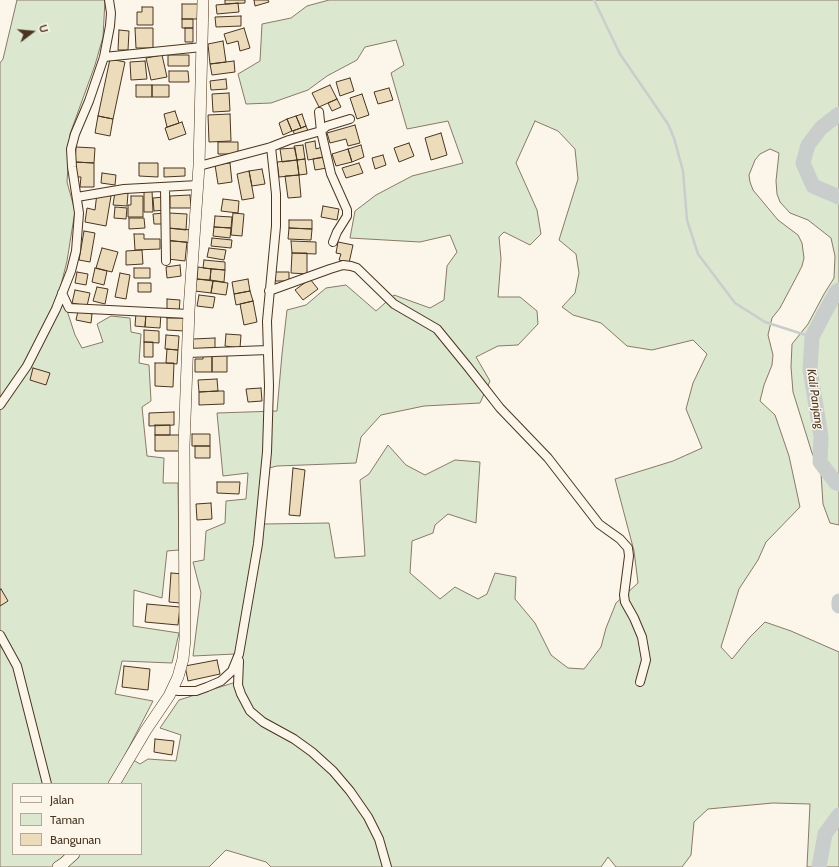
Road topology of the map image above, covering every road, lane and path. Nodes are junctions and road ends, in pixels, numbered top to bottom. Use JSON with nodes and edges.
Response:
{"nodes":[{"id":1,"x":109,"y":0,"type":"edge"},
{"id":2,"x":203,"y":0,"type":"edge"},
{"id":3,"x":202,"y":47,"type":"junction"},
{"id":4,"x":104,"y":57,"type":"junction"},
{"id":5,"x":319,"y":112,"type":"dead end"},
{"id":6,"x":350,"y":119,"type":"dead end"},
{"id":7,"x":321,"y":131,"type":"junction"},
{"id":8,"x":271,"y":147,"type":"junction"},
{"id":9,"x":199,"y":166,"type":"junction"},
{"id":10,"x":198,"y":185,"type":"junction"},
{"id":11,"x":165,"y":188,"type":"junction"},
{"id":12,"x":77,"y":197,"type":"junction"},
{"id":13,"x":333,"y":242,"type":"dead end"},
{"id":14,"x":166,"y":261,"type":"dead end"},
{"id":15,"x":269,"y":291,"type":"junction"},
{"id":16,"x":62,"y":293,"type":"junction"},
{"id":17,"x":189,"y":314,"type":"junction"},
{"id":18,"x":268,"y":350,"type":"junction"},
{"id":19,"x":188,"y":353,"type":"junction"},
{"id":20,"x":0,"y":405,"type":"edge"},
{"id":21,"x":0,"y":635,"type":"edge"},
{"id":22,"x":239,"y":654,"type":"junction"},
{"id":23,"x":640,"y":682,"type":"dead end"},
{"id":24,"x":172,"y":689,"type":"junction"},
{"id":25,"x":47,"y":783,"type":"edge"},
{"id":26,"x":115,"y":783,"type":"edge"},
{"id":27,"x":73,"y":855,"type":"edge"},
{"id":28,"x":58,"y":867,"type":"edge"},
{"id":29,"x":387,"y":867,"type":"edge"}],
"edges":[{"from":1,"to":4,"type":"street"},
{"from":2,"to":3,"type":"street"},
{"from":3,"to":4,"type":"street"},
{"from":3,"to":9,"type":"street"},
{"from":4,"to":12,"type":"street"},
{"from":5,"to":7,"type":"street"},
{"from":6,"to":7,"type":"street"},
{"from":7,"to":8,"type":"street"},
{"from":7,"to":13,"type":"street"},
{"from":8,"to":9,"type":"street"},
{"from":8,"to":15,"type":"street"},
{"from":9,"to":10,"type":"street"},
{"from":10,"to":11,"type":"street"},
{"from":10,"to":17,"type":"street"},
{"from":11,"to":12,"type":"street"},
{"from":11,"to":14,"type":"street"},
{"from":12,"to":16,"type":"street"},
{"from":15,"to":18,"type":"street"},
{"from":15,"to":23,"type":"street"},
{"from":16,"to":17,"type":"street"},
{"from":16,"to":20,"type":"street"},
{"from":17,"to":19,"type":"street"},
{"from":18,"to":19,"type":"street"},
{"from":18,"to":22,"type":"street"},
{"from":19,"to":24,"type":"street"},
{"from":21,"to":25,"type":"street"},
{"from":22,"to":24,"type":"street"},
{"from":22,"to":29,"type":"street"},
{"from":24,"to":26,"type":"street"},
{"from":27,"to":28,"type":"street"}]}
